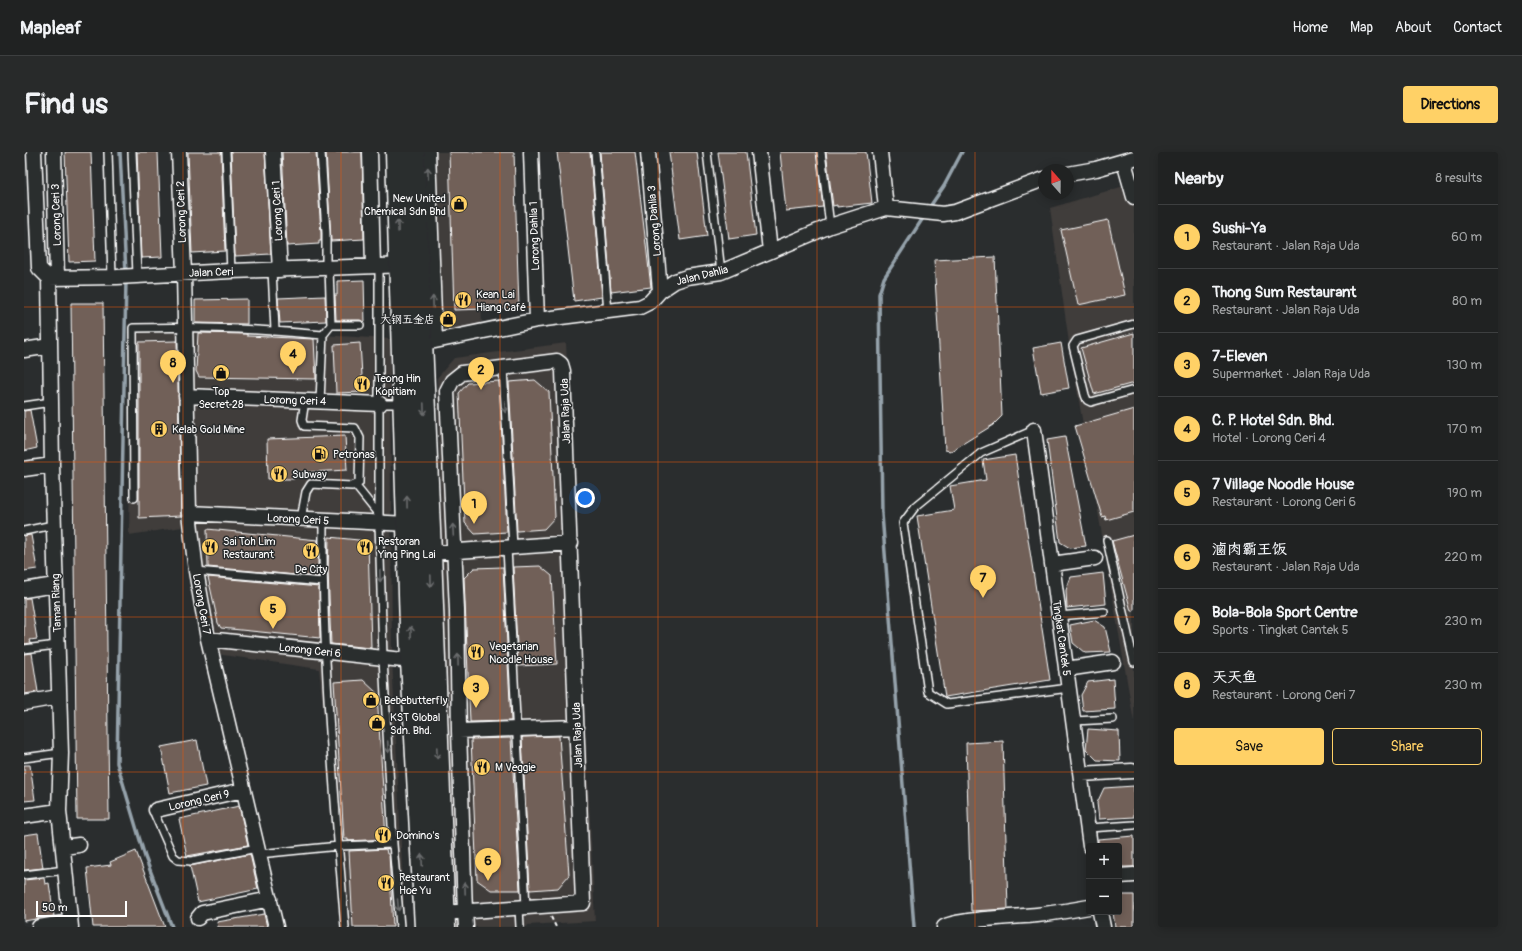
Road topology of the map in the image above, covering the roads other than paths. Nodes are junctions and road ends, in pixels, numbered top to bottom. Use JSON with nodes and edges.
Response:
{"nodes":[{"id":1,"x":34,"y":152,"type":"edge"},
{"id":2,"x":54,"y":152,"type":"edge"},
{"id":3,"x":108,"y":152,"type":"edge"},
{"id":4,"x":132,"y":152,"type":"edge"},
{"id":5,"x":179,"y":152,"type":"edge"},
{"id":6,"x":226,"y":152,"type":"edge"},
{"id":7,"x":273,"y":152,"type":"edge"},
{"id":8,"x":321,"y":152,"type":"edge"},
{"id":9,"x":370,"y":152,"type":"edge"},
{"id":10,"x":396,"y":152,"type":"edge"},
{"id":11,"x":413,"y":152,"type":"edge"},
{"id":12,"x":428,"y":152,"type":"edge"},
{"id":13,"x":531,"y":152,"type":"edge"},
{"id":14,"x":595,"y":152,"type":"edge"},
{"id":15,"x":648,"y":152,"type":"edge"},
{"id":16,"x":707,"y":152,"type":"edge"},
{"id":17,"x":759,"y":152,"type":"edge"},
{"id":18,"x":821,"y":152,"type":"edge"},
{"id":19,"x":880,"y":152,"type":"edge"},
{"id":20,"x":1129,"y":160,"type":"edge"},
{"id":21,"x":1074,"y":173,"type":"edge"},
{"id":22,"x":1038,"y":181,"type":"edge"},
{"id":23,"x":1134,"y":197,"type":"edge"},
{"id":24,"x":886,"y":208,"type":"junction"},
{"id":25,"x":830,"y":226,"type":"junction"},
{"id":26,"x":770,"y":251,"type":"junction"},
{"id":27,"x":392,"y":265,"type":"junction"},
{"id":28,"x":328,"y":268,"type":"junction"},
{"id":29,"x":276,"y":270,"type":"junction"},
{"id":30,"x":231,"y":271,"type":"junction"},
{"id":31,"x":721,"y":272,"type":"junction"},
{"id":32,"x":184,"y":273,"type":"junction"},
{"id":33,"x":135,"y":276,"type":"junction"},
{"id":34,"x":115,"y":277,"type":"junction"},
{"id":35,"x":53,"y":278,"type":"junction"},
{"id":36,"x":660,"y":291,"type":"junction"},
{"id":37,"x":608,"y":312,"type":"junction"},
{"id":38,"x":537,"y":320,"type":"junction"},
{"id":39,"x":360,"y":324,"type":"dead end"},
{"id":40,"x":1134,"y":324,"type":"edge"},
{"id":41,"x":331,"y":325,"type":"junction"},
{"id":42,"x":185,"y":327,"type":"junction"},
{"id":43,"x":275,"y":330,"type":"junction"},
{"id":44,"x":323,"y":335,"type":"junction"},
{"id":45,"x":419,"y":342,"type":"junction"},
{"id":46,"x":50,"y":346,"type":"junction"},
{"id":47,"x":24,"y":350,"type":"edge"},
{"id":48,"x":503,"y":368,"type":"junction"},
{"id":49,"x":1134,"y":390,"type":"edge"},
{"id":50,"x":186,"y":396,"type":"junction"},
{"id":51,"x":305,"y":400,"type":"junction"},
{"id":52,"x":320,"y":400,"type":"junction"},
{"id":53,"x":51,"y":402,"type":"junction"},
{"id":54,"x":380,"y":404,"type":"junction"},
{"id":55,"x":404,"y":404,"type":"junction"},
{"id":56,"x":24,"y":406,"type":"edge"},
{"id":57,"x":1034,"y":430,"type":"joint"},
{"id":58,"x":52,"y":465,"type":"junction"},
{"id":59,"x":24,"y":469,"type":"edge"},
{"id":60,"x":355,"y":485,"type":"junction"},
{"id":61,"x":134,"y":498,"type":"dead end"},
{"id":62,"x":189,"y":513,"type":"junction"},
{"id":63,"x":301,"y":519,"type":"junction"},
{"id":64,"x":379,"y":519,"type":"junction"},
{"id":65,"x":323,"y":520,"type":"junction"},
{"id":66,"x":408,"y":524,"type":"junction"},
{"id":67,"x":53,"y":525,"type":"junction"},
{"id":68,"x":24,"y":531,"type":"edge"},
{"id":69,"x":1107,"y":540,"type":"dead end"},
{"id":70,"x":571,"y":543,"type":"junction"},
{"id":71,"x":510,"y":547,"type":"junction"},
{"id":72,"x":454,"y":552,"type":"junction"},
{"id":73,"x":430,"y":553,"type":"junction"},
{"id":74,"x":1094,"y":558,"type":"dead end"},
{"id":75,"x":1052,"y":564,"type":"junction"},
{"id":76,"x":196,"y":571,"type":"junction"},
{"id":77,"x":323,"y":582,"type":"junction"},
{"id":78,"x":55,"y":585,"type":"junction"},
{"id":79,"x":24,"y":590,"type":"edge"},
{"id":80,"x":1104,"y":612,"type":"dead end"},
{"id":81,"x":1059,"y":616,"type":"junction"},
{"id":82,"x":208,"y":639,"type":"junction"},
{"id":83,"x":57,"y":645,"type":"junction"},
{"id":84,"x":24,"y":650,"type":"edge"},
{"id":85,"x":326,"y":652,"type":"junction"},
{"id":86,"x":383,"y":658,"type":"junction"},
{"id":87,"x":412,"y":661,"type":"junction"},
{"id":88,"x":1113,"y":662,"type":"dead end"},
{"id":89,"x":1134,"y":662,"type":"edge"},
{"id":90,"x":1066,"y":669,"type":"junction"},
{"id":91,"x":1069,"y":688,"type":"junction"},
{"id":92,"x":58,"y":697,"type":"junction"},
{"id":93,"x":24,"y":703,"type":"edge"},
{"id":94,"x":1113,"y":719,"type":"dead end"},
{"id":95,"x":1074,"y":721,"type":"junction"},
{"id":96,"x":577,"y":727,"type":"junction"},
{"id":97,"x":517,"y":730,"type":"junction"},
{"id":98,"x":459,"y":731,"type":"junction"},
{"id":99,"x":60,"y":753,"type":"junction"},
{"id":100,"x":24,"y":758,"type":"edge"},
{"id":101,"x":1132,"y":771,"type":"dead end"},
{"id":102,"x":1081,"y":774,"type":"junction"},
{"id":103,"x":243,"y":790,"type":"junction"},
{"id":104,"x":156,"y":810,"type":"joint"},
{"id":105,"x":60,"y":811,"type":"junction"},
{"id":106,"x":24,"y":816,"type":"edge"},
{"id":107,"x":1134,"y":825,"type":"edge"},
{"id":108,"x":1088,"y":828,"type":"junction"},
{"id":109,"x":1090,"y":843,"type":"edge"},
{"id":110,"x":393,"y":844,"type":"junction"},
{"id":111,"x":79,"y":845,"type":"dead end"},
{"id":112,"x":339,"y":846,"type":"junction"},
{"id":113,"x":63,"y":847,"type":"junction"},
{"id":114,"x":258,"y":851,"type":"junction"},
{"id":115,"x":65,"y":870,"type":"junction"},
{"id":116,"x":24,"y":875,"type":"edge"},
{"id":117,"x":1134,"y":875,"type":"edge"},
{"id":118,"x":1122,"y":876,"type":"edge"},
{"id":119,"x":270,"y":899,"type":"junction"},
{"id":120,"x":1086,"y":907,"type":"edge"},
{"id":121,"x":522,"y":908,"type":"junction"},
{"id":122,"x":465,"y":912,"type":"junction"},
{"id":123,"x":1101,"y":915,"type":"edge"},
{"id":124,"x":443,"y":920,"type":"edge"},
{"id":125,"x":199,"y":922,"type":"edge"},
{"id":126,"x":70,"y":925,"type":"edge"},
{"id":127,"x":39,"y":927,"type":"edge"},
{"id":128,"x":276,"y":927,"type":"edge"},
{"id":129,"x":345,"y":927,"type":"edge"},
{"id":130,"x":400,"y":927,"type":"edge"},
{"id":131,"x":426,"y":927,"type":"edge"},
{"id":132,"x":466,"y":927,"type":"edge"},
{"id":133,"x":520,"y":927,"type":"edge"},
{"id":134,"x":944,"y":927,"type":"edge"},
{"id":135,"x":1103,"y":927,"type":"edge"}],
"edges":[{"from":1,"to":35,"type":"street"},
{"from":2,"to":35,"type":"street","name":"Lorong Ceri 3"},
{"from":3,"to":34,"type":"lane"},
{"from":4,"to":33,"type":"lane"},
{"from":5,"to":32,"type":"street","name":"Lorong Ceri 2"},
{"from":6,"to":30,"type":"lane"},
{"from":7,"to":29,"type":"street","name":"Lorong Ceri 1"},
{"from":8,"to":28,"type":"lane"},
{"from":9,"to":27,"type":"street"},
{"from":27,"to":10,"type":"main road","one_way":true},
{"from":11,"to":27,"type":"main road"},
{"from":45,"to":12,"type":"street","one_way":true},
{"from":13,"to":38,"type":"street","name":"Lorong Dahlia 1"},
{"from":14,"to":37,"type":"lane"},
{"from":15,"to":36,"type":"street","name":"Lorong Dahlia 3"},
{"from":16,"to":31,"type":"lane"},
{"from":17,"to":26,"type":"street"},
{"from":18,"to":25,"type":"lane"},
{"from":19,"to":24,"type":"street"},
{"from":20,"to":21,"type":"street"},
{"from":20,"to":23,"type":"street"},
{"from":22,"to":24,"type":"street","name":"Jalan Dahlia"},
{"from":24,"to":25,"type":"street","name":"Jalan Dahlia"},
{"from":25,"to":26,"type":"street","name":"Jalan Dahlia"},
{"from":26,"to":31,"type":"street","name":"Jalan Dahlia"},
{"from":27,"to":28,"type":"street","name":"Jalan Ceri"},
{"from":27,"to":45,"type":"main road"},
{"from":27,"to":54,"type":"lane"},
{"from":28,"to":29,"type":"street","name":"Jalan Ceri"},
{"from":28,"to":41,"type":"lane"},
{"from":29,"to":30,"type":"street","name":"Jalan Ceri"},
{"from":29,"to":43,"type":"lane"},
{"from":30,"to":32,"type":"street","name":"Jalan Ceri"},
{"from":31,"to":36,"type":"street","name":"Jalan Dahlia"},
{"from":32,"to":33,"type":"street","name":"Jalan Ceri"},
{"from":32,"to":42,"type":"street","name":"Lorong Ceri 7"},
{"from":33,"to":34,"type":"street","name":"Jalan Ceri"},
{"from":34,"to":35,"type":"street","name":"Jalan Ceri"},
{"from":35,"to":46,"type":"street","name":"Taman Riang"},
{"from":36,"to":37,"type":"street","name":"Jalan Dahlia"},
{"from":37,"to":38,"type":"street","name":"Jalan Dahlia"},
{"from":38,"to":45,"type":"street","name":"Jalan Dahlia"},
{"from":39,"to":41,"type":"lane"},
{"from":40,"to":49,"type":"lane"},
{"from":41,"to":44,"type":"lane"},
{"from":42,"to":43,"type":"lane"},
{"from":42,"to":50,"type":"street","name":"Lorong Ceri 7"},
{"from":42,"to":61,"type":"lane"},
{"from":43,"to":44,"type":"lane"},
{"from":44,"to":52,"type":"lane"},
{"from":45,"to":55,"type":"main road"},
{"from":45,"to":73,"type":"main road","one_way":true},
{"from":46,"to":47,"type":"street"},
{"from":46,"to":53,"type":"street","name":"Taman Riang"},
{"from":48,"to":70,"type":"street","name":"Jalan Raja Uda"},
{"from":48,"to":71,"type":"lane","one_way":true},
{"from":72,"to":48,"type":"street","name":"Jalan Raja Uda","one_way":true},
{"from":50,"to":51,"type":"street","name":"Lorong Ceri 4"},
{"from":50,"to":62,"type":"street","name":"Lorong Ceri 7"},
{"from":51,"to":52,"type":"street","name":"Lorong Ceri 4"},
{"from":51,"to":60,"type":"lane"},
{"from":52,"to":54,"type":"street","name":"Lorong Ceri 4"},
{"from":53,"to":56,"type":"lane"},
{"from":53,"to":58,"type":"street","name":"Taman Riang"},
{"from":54,"to":55,"type":"lane","name":"Lorong Ceri 4"},
{"from":54,"to":64,"type":"lane"},
{"from":66,"to":55,"type":"main road","one_way":true},
{"from":57,"to":75,"type":"street","name":"Tingkat Cantek 5"},
{"from":57,"to":91,"type":"lane"},
{"from":58,"to":59,"type":"street"},
{"from":58,"to":67,"type":"street","name":"Taman Riang"},
{"from":60,"to":63,"type":"lane"},
{"from":60,"to":64,"type":"lane"},
{"from":62,"to":63,"type":"street","name":"Lorong Ceri 5"},
{"from":62,"to":76,"type":"street","name":"Lorong Ceri 7"},
{"from":63,"to":65,"type":"street","name":"Lorong Ceri 5"},
{"from":64,"to":65,"type":"street","name":"Lorong Ceri 5"},
{"from":64,"to":66,"type":"street","name":"Lorong Ceri 5"},
{"from":64,"to":86,"type":"lane","one_way":true},
{"from":65,"to":77,"type":"lane"},
{"from":87,"to":66,"type":"main road","one_way":true},
{"from":67,"to":68,"type":"lane"},
{"from":67,"to":78,"type":"street","name":"Taman Riang"},
{"from":69,"to":89,"type":"lane"},
{"from":70,"to":71,"type":"street"},
{"from":70,"to":96,"type":"street","name":"Jalan Raja Uda"},
{"from":71,"to":72,"type":"street"},
{"from":71,"to":97,"type":"lane"},
{"from":72,"to":73,"type":"street"},
{"from":98,"to":72,"type":"street","name":"Jalan Raja Uda","one_way":true},
{"from":73,"to":124,"type":"main road","one_way":true},
{"from":74,"to":75,"type":"street"},
{"from":75,"to":81,"type":"street","name":"Tingkat Cantek 5"},
{"from":76,"to":77,"type":"lane"},
{"from":76,"to":82,"type":"street","name":"Lorong Ceri 7"},
{"from":77,"to":85,"type":"lane"},
{"from":78,"to":79,"type":"street"},
{"from":78,"to":83,"type":"street","name":"Taman Riang"},
{"from":80,"to":81,"type":"lane"},
{"from":81,"to":90,"type":"street","name":"Tingkat Cantek 5"},
{"from":82,"to":85,"type":"street","name":"Lorong Ceri 6"},
{"from":82,"to":103,"type":"street","name":"Lorong Ceri 7"},
{"from":83,"to":84,"type":"lane"},
{"from":83,"to":92,"type":"street","name":"Taman Riang"},
{"from":85,"to":86,"type":"street","name":"Lorong Ceri 6"},
{"from":85,"to":112,"type":"lane"},
{"from":86,"to":87,"type":"street","name":"Lorong Ceri 6"},
{"from":86,"to":110,"type":"lane","one_way":true},
{"from":131,"to":87,"type":"main road","one_way":true},
{"from":88,"to":90,"type":"street"},
{"from":90,"to":91,"type":"street","name":"Tingkat Cantek 5"},
{"from":91,"to":95,"type":"street","name":"Tingkat Cantek 5"},
{"from":92,"to":93,"type":"street"},
{"from":92,"to":99,"type":"street","name":"Taman Riang"},
{"from":94,"to":95,"type":"lane"},
{"from":95,"to":102,"type":"street","name":"Tingkat Cantek 5"},
{"from":96,"to":97,"type":"street"},
{"from":96,"to":121,"type":"street","name":"Jalan Raja Uda"},
{"from":97,"to":98,"type":"street"},
{"from":97,"to":121,"type":"lane"},
{"from":122,"to":98,"type":"street","name":"Jalan Raja Uda","one_way":true},
{"from":99,"to":100,"type":"lane"},
{"from":99,"to":105,"type":"street","name":"Taman Riang"},
{"from":101,"to":102,"type":"street"},
{"from":102,"to":108,"type":"street","name":"Tingkat Cantek 5"},
{"from":103,"to":104,"type":"street","name":"Lorong Ceri 9"},
{"from":103,"to":114,"type":"street","name":"Lorong Ceri 7"},
{"from":104,"to":114,"type":"lane"},
{"from":105,"to":106,"type":"street"},
{"from":105,"to":113,"type":"street","name":"Taman Riang"},
{"from":107,"to":108,"type":"lane"},
{"from":108,"to":109,"type":"street","name":"Tingkat Cantek 5"},
{"from":110,"to":112,"type":"lane"},
{"from":110,"to":130,"type":"lane","one_way":true},
{"from":111,"to":113,"type":"street"},
{"from":112,"to":114,"type":"lane"},
{"from":112,"to":129,"type":"lane"},
{"from":113,"to":115,"type":"street","name":"Taman Riang"},
{"from":114,"to":119,"type":"street","name":"Lorong Ceri 7"},
{"from":115,"to":116,"type":"lane"},
{"from":115,"to":126,"type":"street","name":"Taman Riang"},
{"from":117,"to":118,"type":"street"},
{"from":119,"to":125,"type":"street"},
{"from":119,"to":128,"type":"street","name":"Lorong Ceri 7"},
{"from":120,"to":134,"type":"street"},
{"from":121,"to":122,"type":"street"},
{"from":121,"to":133,"type":"lane"},
{"from":122,"to":124,"type":"street"},
{"from":122,"to":132,"type":"street","name":"Jalan Raja Uda"},
{"from":123,"to":135,"type":"street"},
{"from":126,"to":127,"type":"street"}]}
